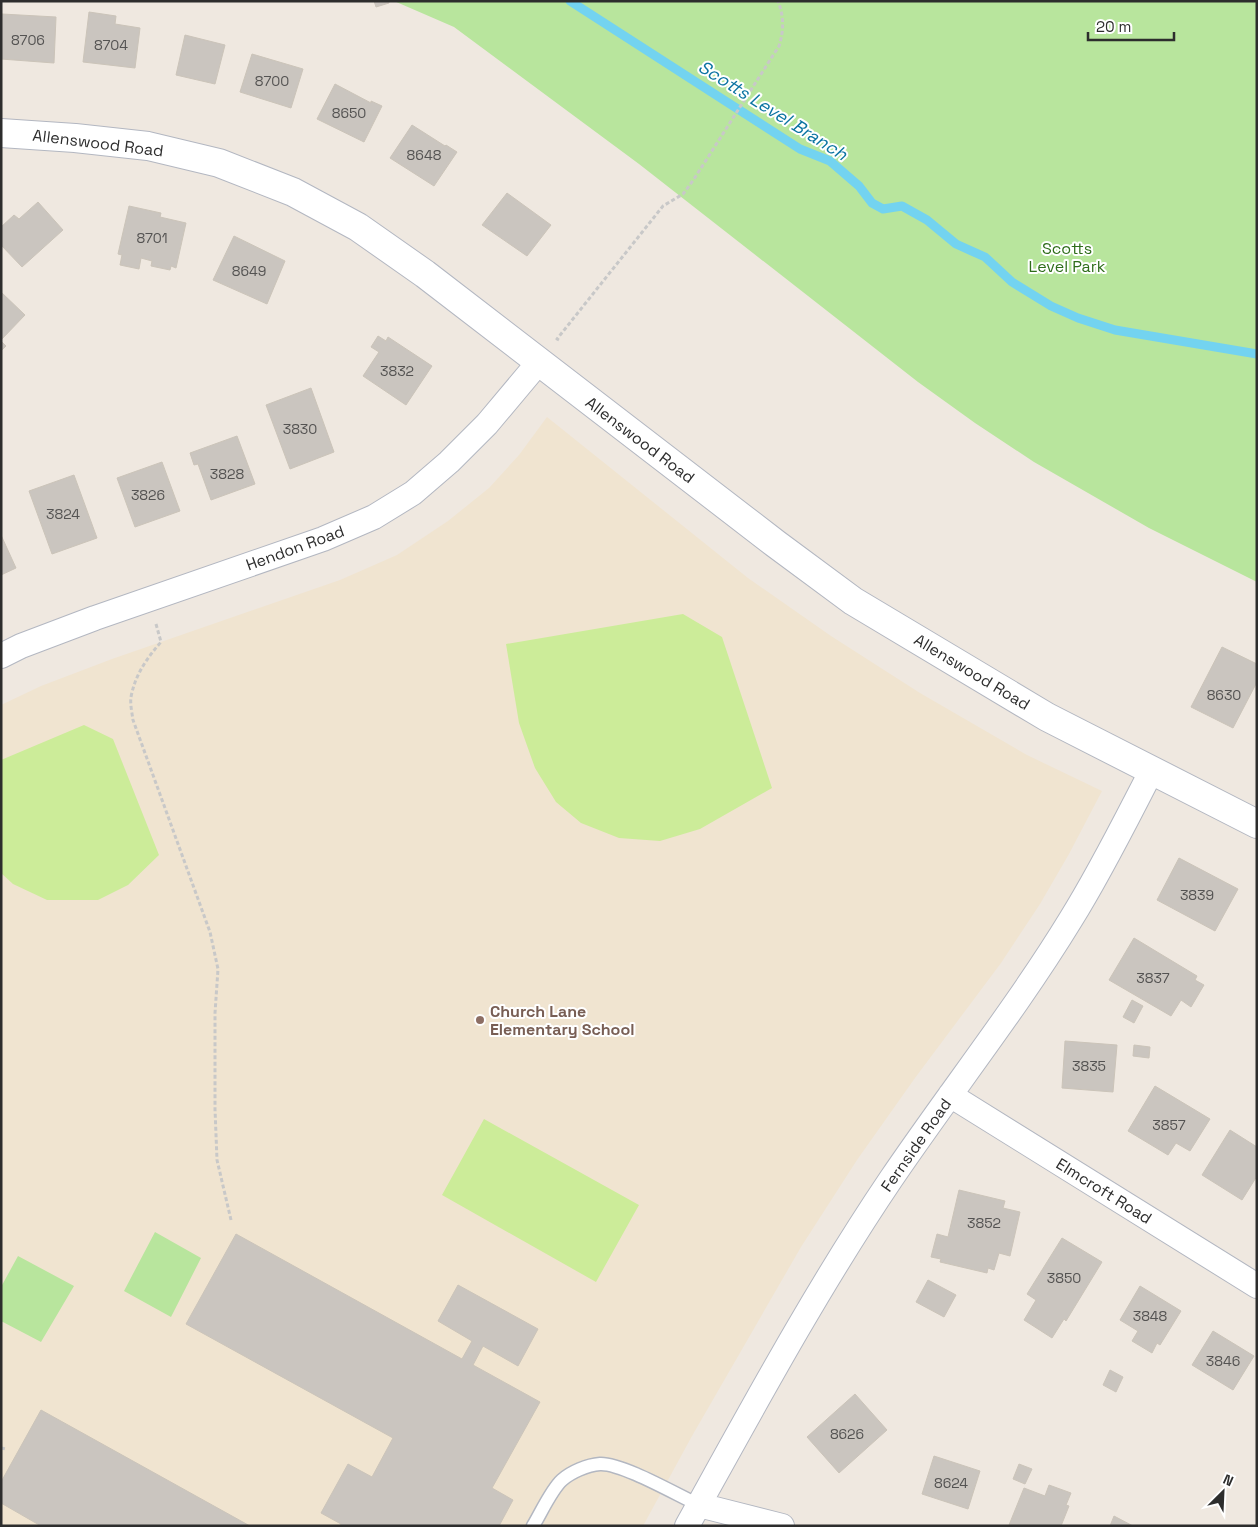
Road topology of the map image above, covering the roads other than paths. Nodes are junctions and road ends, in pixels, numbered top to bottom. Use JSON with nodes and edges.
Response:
{"nodes":[{"id":1,"x":1,"y":133,"type":"edge"},
{"id":2,"x":539,"y":362,"type":"junction"},
{"id":3,"x":1,"y":656,"type":"edge"},
{"id":4,"x":1152,"y":770,"type":"junction"},
{"id":5,"x":1257,"y":824,"type":"edge"},
{"id":6,"x":950,"y":1095,"type":"junction"},
{"id":7,"x":1257,"y":1286,"type":"edge"},
{"id":8,"x":699,"y":1505,"type":"junction"},
{"id":9,"x":534,"y":1526,"type":"edge"},
{"id":10,"x":688,"y":1526,"type":"edge"},
{"id":11,"x":782,"y":1526,"type":"edge"}],
"edges":[{"from":1,"to":2,"type":"street","name":"Allenswood Road"},
{"from":2,"to":3,"type":"street","name":"Hendon Road"},
{"from":2,"to":4,"type":"street","name":"Allenswood Road"},
{"from":4,"to":5,"type":"street","name":"Allenswood Road"},
{"from":4,"to":6,"type":"street","name":"Fernside Road"},
{"from":6,"to":7,"type":"street","name":"Elmcroft Road"},
{"from":6,"to":8,"type":"street","name":"Fernside Road"},
{"from":8,"to":9,"type":"lane"},
{"from":8,"to":10,"type":"street","name":"Fernside Road"},
{"from":8,"to":11,"type":"street"}]}
